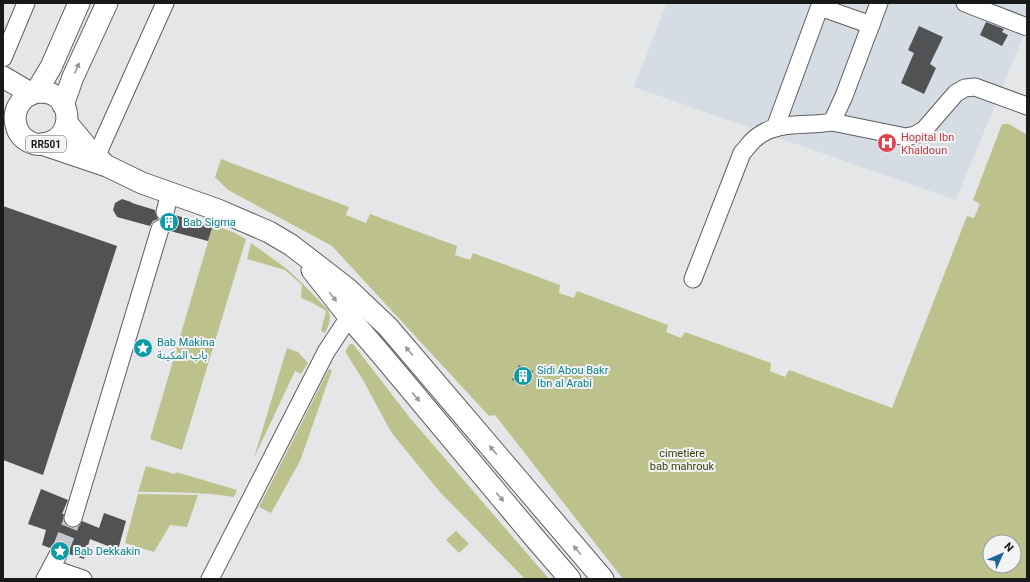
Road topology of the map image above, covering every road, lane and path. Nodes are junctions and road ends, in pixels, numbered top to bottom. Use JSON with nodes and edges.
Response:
{"nodes":[{"id":1,"x":26,"y":3,"type":"edge"},
{"id":2,"x":79,"y":3,"type":"edge"},
{"id":3,"x":107,"y":3,"type":"edge"},
{"id":4,"x":165,"y":3,"type":"edge"},
{"id":5,"x":879,"y":3,"type":"edge"},
{"id":6,"x":965,"y":3,"type":"edge"},
{"id":7,"x":820,"y":5,"type":"edge"},
{"id":8,"x":871,"y":25,"type":"junction"},
{"id":9,"x":1027,"y":27,"type":"edge"},
{"id":10,"x":3,"y":58,"type":"edge"},
{"id":11,"x":3,"y":77,"type":"edge"},
{"id":12,"x":34,"y":93,"type":"junction"},
{"id":13,"x":1027,"y":106,"type":"edge"},
{"id":14,"x":65,"y":114,"type":"junction"},
{"id":15,"x":9,"y":118,"type":"edge"},
{"id":16,"x":832,"y":122,"type":"junction"},
{"id":17,"x":775,"y":128,"type":"junction"},
{"id":18,"x":42,"y":144,"type":"junction"},
{"id":19,"x":102,"y":162,"type":"junction"},
{"id":20,"x":160,"y":229,"type":"dead end"},
{"id":21,"x":291,"y":245,"type":"junction"},
{"id":22,"x":693,"y":279,"type":"dead end"},
{"id":23,"x":349,"y":317,"type":"junction"},
{"id":24,"x":73,"y":518,"type":"tunnel mouth"},
{"id":25,"x":60,"y":551,"type":"tunnel mouth"},
{"id":26,"x":48,"y":574,"type":"edge"},
{"id":27,"x":83,"y":579,"type":"edge"},
{"id":28,"x":210,"y":579,"type":"edge"},
{"id":29,"x":570,"y":579,"type":"edge"},
{"id":30,"x":603,"y":579,"type":"edge"}],
"edges":[{"from":1,"to":10,"type":"street"},
{"from":2,"to":12,"type":"main road","number":"RR501"},
{"from":14,"to":3,"type":"main road","number":"RR501","one_way":true},
{"from":4,"to":19,"type":"street"},
{"from":5,"to":8,"type":"street"},
{"from":6,"to":9,"type":"street"},
{"from":7,"to":8,"type":"street"},
{"from":7,"to":17,"type":"street"},
{"from":8,"to":16,"type":"street"},
{"from":11,"to":12,"type":"main road"},
{"from":12,"to":14,"type":"main road"},
{"from":12,"to":15,"type":"main road","number":"RR501"},
{"from":13,"to":16,"type":"street"},
{"from":14,"to":18,"type":"main road","number":"RR501"},
{"from":14,"to":19,"type":"main road"},
{"from":15,"to":18,"type":"main road","number":"RR501"},
{"from":16,"to":17,"type":"street"},
{"from":17,"to":22,"type":"street"},
{"from":18,"to":19,"type":"main road"},
{"from":19,"to":21,"type":"main road"},
{"from":20,"to":24,"type":"street"},
{"from":21,"to":23,"type":"main road","one_way":true},
{"from":30,"to":21,"type":"main road","one_way":true},
{"from":23,"to":28,"type":"street"},
{"from":23,"to":29,"type":"main road","one_way":true},
{"from":25,"to":26,"type":"street"},
{"from":26,"to":27,"type":"street"}]}
